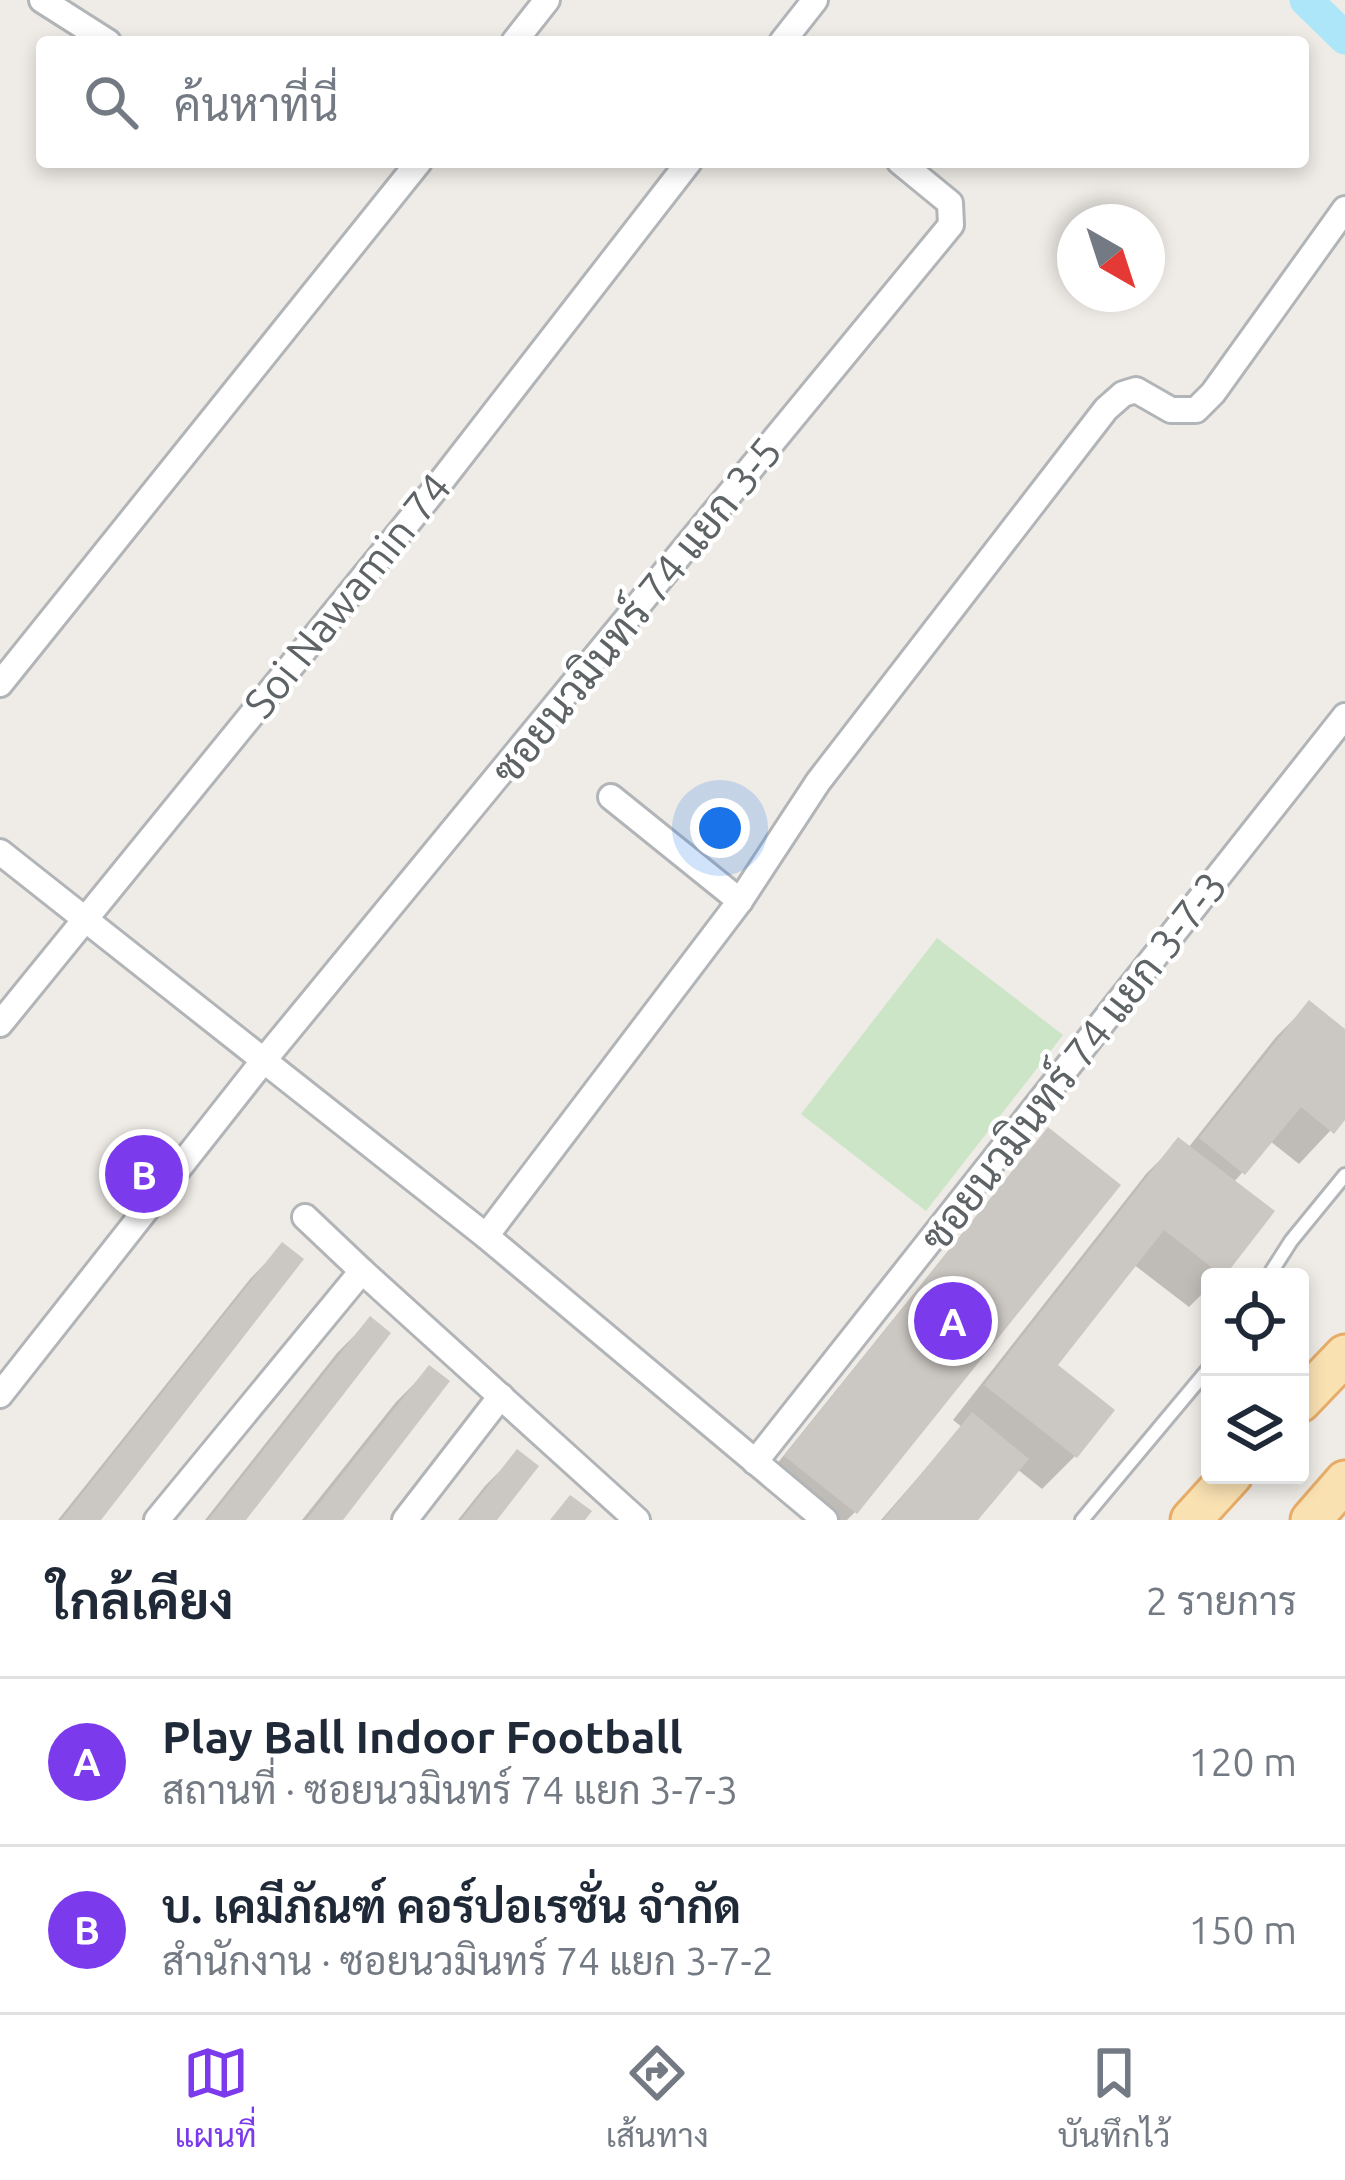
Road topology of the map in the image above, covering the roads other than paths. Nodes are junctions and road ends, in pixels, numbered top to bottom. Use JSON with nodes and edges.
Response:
{"nodes":[{"id":1,"x":42,"y":0,"type":"edge"},
{"id":2,"x":547,"y":0,"type":"edge"},
{"id":3,"x":814,"y":0,"type":"edge"},
{"id":4,"x":99,"y":36,"type":"edge"},
{"id":5,"x":519,"y":36,"type":"edge"},
{"id":6,"x":787,"y":36,"type":"edge"},
{"id":7,"x":413,"y":168,"type":"edge"},
{"id":8,"x":684,"y":168,"type":"edge"},
{"id":9,"x":907,"y":168,"type":"edge"},
{"id":10,"x":1345,"y":209,"type":"edge"},
{"id":11,"x":0,"y":684,"type":"edge"},
{"id":12,"x":1345,"y":716,"type":"edge"},
{"id":13,"x":611,"y":797,"type":"dead end"},
{"id":14,"x":0,"y":852,"type":"edge"},
{"id":15,"x":740,"y":901,"type":"junction"},
{"id":16,"x":83,"y":917,"type":"junction"},
{"id":17,"x":0,"y":1024,"type":"edge"},
{"id":18,"x":264,"y":1060,"type":"junction"},
{"id":19,"x":1345,"y":1174,"type":"edge"},
{"id":20,"x":305,"y":1217,"type":"dead end"},
{"id":21,"x":486,"y":1235,"type":"junction"},
{"id":22,"x":1274,"y":1268,"type":"edge"},
{"id":23,"x":362,"y":1271,"type":"junction"},
{"id":24,"x":1345,"y":1355,"type":"edge"},
{"id":25,"x":1202,"y":1376,"type":"edge"},
{"id":26,"x":1309,"y":1393,"type":"edge"},
{"id":27,"x":0,"y":1396,"type":"edge"},
{"id":28,"x":501,"y":1396,"type":"junction"},
{"id":29,"x":755,"y":1462,"type":"junction"},
{"id":30,"x":1345,"y":1480,"type":"edge"},
{"id":31,"x":1224,"y":1484,"type":"edge"},
{"id":32,"x":157,"y":1520,"type":"edge"},
{"id":33,"x":405,"y":1520,"type":"edge"},
{"id":34,"x":637,"y":1520,"type":"edge"},
{"id":35,"x":825,"y":1520,"type":"edge"},
{"id":36,"x":1082,"y":1520,"type":"edge"},
{"id":37,"x":1191,"y":1520,"type":"edge"},
{"id":38,"x":1311,"y":1520,"type":"edge"}],
"edges":[{"from":1,"to":4,"type":"street"},
{"from":2,"to":5,"type":"street"},
{"from":3,"to":6,"type":"street"},
{"from":7,"to":11,"type":"street"},
{"from":8,"to":16,"type":"street","name":"Soi Nawamin 74"},
{"from":9,"to":18,"type":"street","name":"ซอยนวมินทร์ 74 แยก 3-5"},
{"from":10,"to":15,"type":"street"},
{"from":12,"to":29,"type":"street","name":"ซอยนวมินทร์ 74 แยก 3-7-3"},
{"from":13,"to":15,"type":"street"},
{"from":14,"to":16,"type":"street"},
{"from":15,"to":21,"type":"street"},
{"from":16,"to":17,"type":"street","name":"Soi Nawamin 74"},
{"from":16,"to":18,"type":"street"},
{"from":18,"to":21,"type":"street"},
{"from":18,"to":27,"type":"street","name":"ซอยนวมินทร์ 74 แยก 3-5"},
{"from":19,"to":22,"type":"lane"},
{"from":20,"to":23,"type":"street"},
{"from":21,"to":29,"type":"street"},
{"from":23,"to":28,"type":"street"},
{"from":23,"to":32,"type":"street"},
{"from":24,"to":26,"type":"main road"},
{"from":25,"to":36,"type":"lane"},
{"from":28,"to":33,"type":"street"},
{"from":28,"to":34,"type":"street"},
{"from":29,"to":35,"type":"street"},
{"from":30,"to":38,"type":"main road"},
{"from":31,"to":37,"type":"main road"}]}
